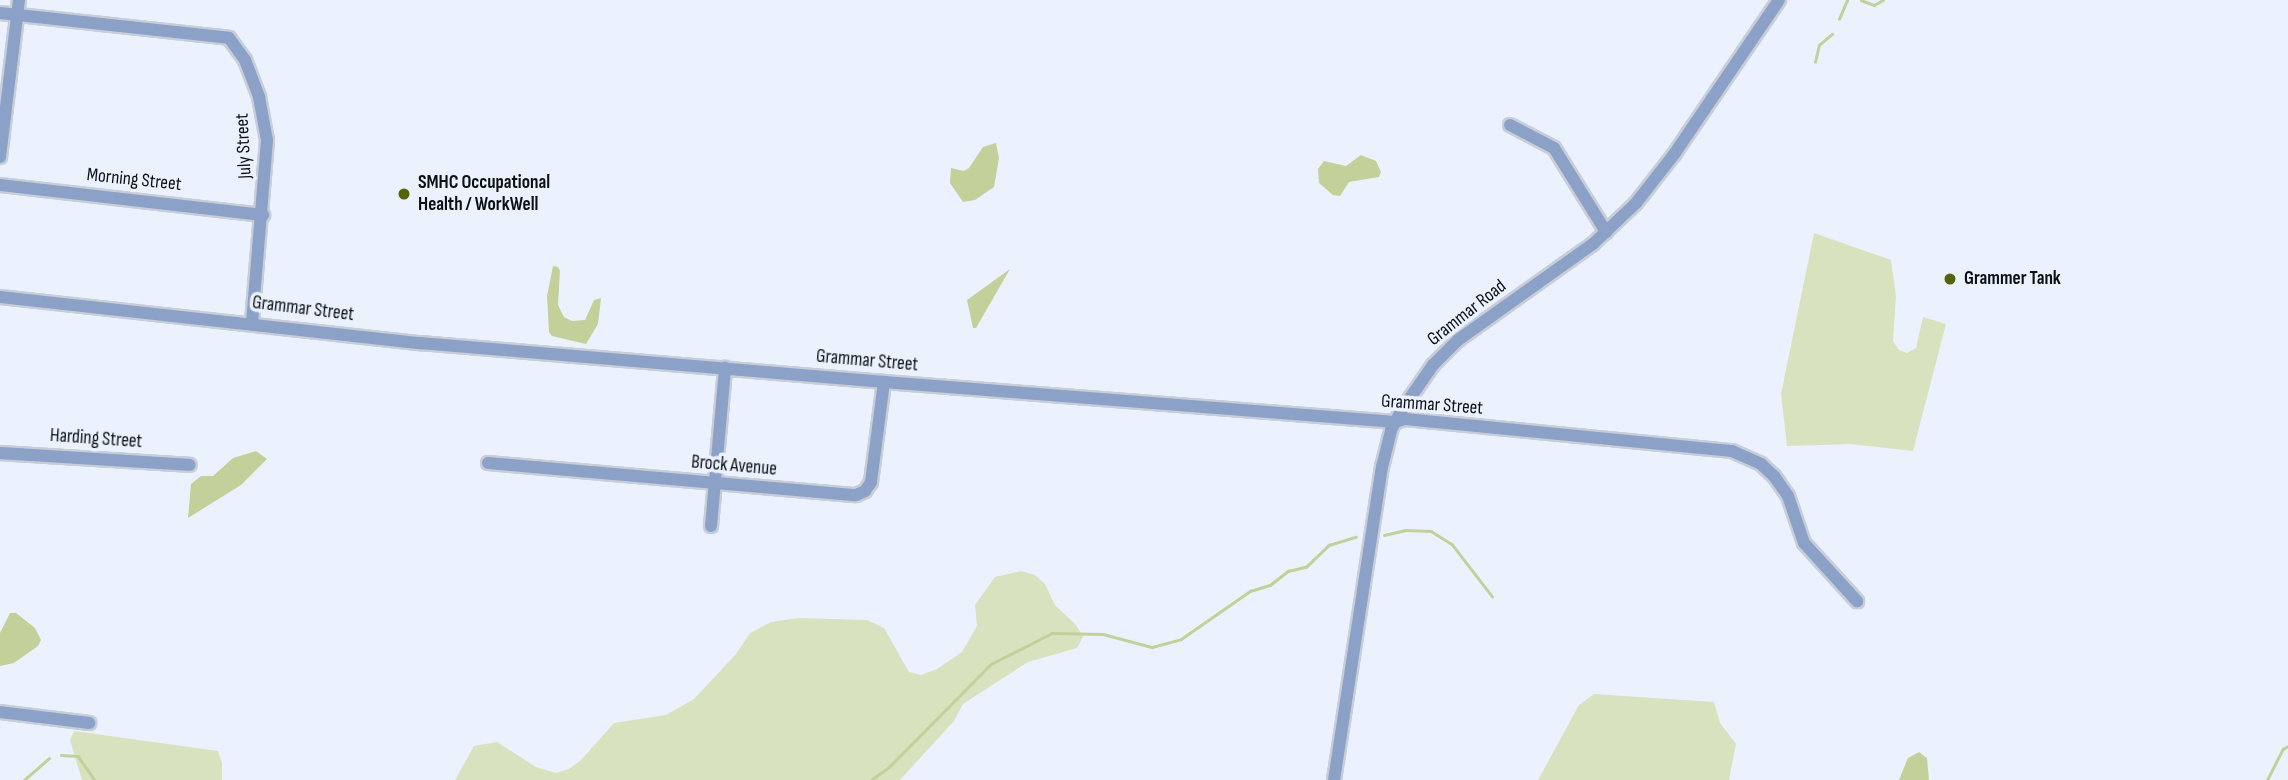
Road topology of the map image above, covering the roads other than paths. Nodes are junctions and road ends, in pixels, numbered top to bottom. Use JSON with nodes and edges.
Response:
{"nodes":[{"id":1,"x":19,"y":0,"type":"edge"},
{"id":2,"x":1779,"y":0,"type":"edge"},
{"id":3,"x":0,"y":13,"type":"edge"},
{"id":4,"x":17,"y":14,"type":"junction"},
{"id":5,"x":1510,"y":125,"type":"dead end"},
{"id":6,"x":0,"y":157,"type":"edge"},
{"id":7,"x":0,"y":184,"type":"edge"},
{"id":8,"x":263,"y":215,"type":"junction"},
{"id":9,"x":1606,"y":232,"type":"junction"},
{"id":10,"x":0,"y":297,"type":"edge"},
{"id":11,"x":252,"y":322,"type":"junction"},
{"id":12,"x":725,"y":368,"type":"junction"},
{"id":13,"x":884,"y":382,"type":"junction"},
{"id":14,"x":1395,"y":422,"type":"junction"},
{"id":15,"x":0,"y":453,"type":"edge"},
{"id":16,"x":488,"y":463,"type":"dead end"},
{"id":17,"x":190,"y":465,"type":"dead end"},
{"id":18,"x":715,"y":484,"type":"junction"},
{"id":19,"x":711,"y":526,"type":"dead end"},
{"id":20,"x":1857,"y":601,"type":"dead end"},
{"id":21,"x":0,"y":712,"type":"edge"},
{"id":22,"x":89,"y":723,"type":"dead end"},
{"id":23,"x":1334,"y":780,"type":"edge"}],
"edges":[{"from":1,"to":4,"type":"street"},
{"from":2,"to":9,"type":"street","name":"Grammar Road"},
{"from":3,"to":4,"type":"street","name":"July Street"},
{"from":4,"to":6,"type":"street"},
{"from":4,"to":8,"type":"street","name":"July Street"},
{"from":5,"to":9,"type":"street"},
{"from":7,"to":8,"type":"street","name":"Morning Street"},
{"from":8,"to":11,"type":"street","name":"July Street"},
{"from":9,"to":14,"type":"street","name":"Grammar Road"},
{"from":10,"to":11,"type":"street","name":"Grammar Street"},
{"from":11,"to":12,"type":"street","name":"Grammar Street"},
{"from":12,"to":13,"type":"street","name":"Grammar Street"},
{"from":12,"to":18,"type":"street"},
{"from":13,"to":14,"type":"street","name":"Grammar Street"},
{"from":13,"to":18,"type":"street","name":"Brock Avenue"},
{"from":14,"to":20,"type":"street","name":"Grammar Street"},
{"from":14,"to":23,"type":"street","name":"Grammar Road"},
{"from":15,"to":17,"type":"street","name":"Harding Street"},
{"from":16,"to":18,"type":"street","name":"Brock Avenue"},
{"from":18,"to":19,"type":"street"},
{"from":21,"to":22,"type":"street"}]}
